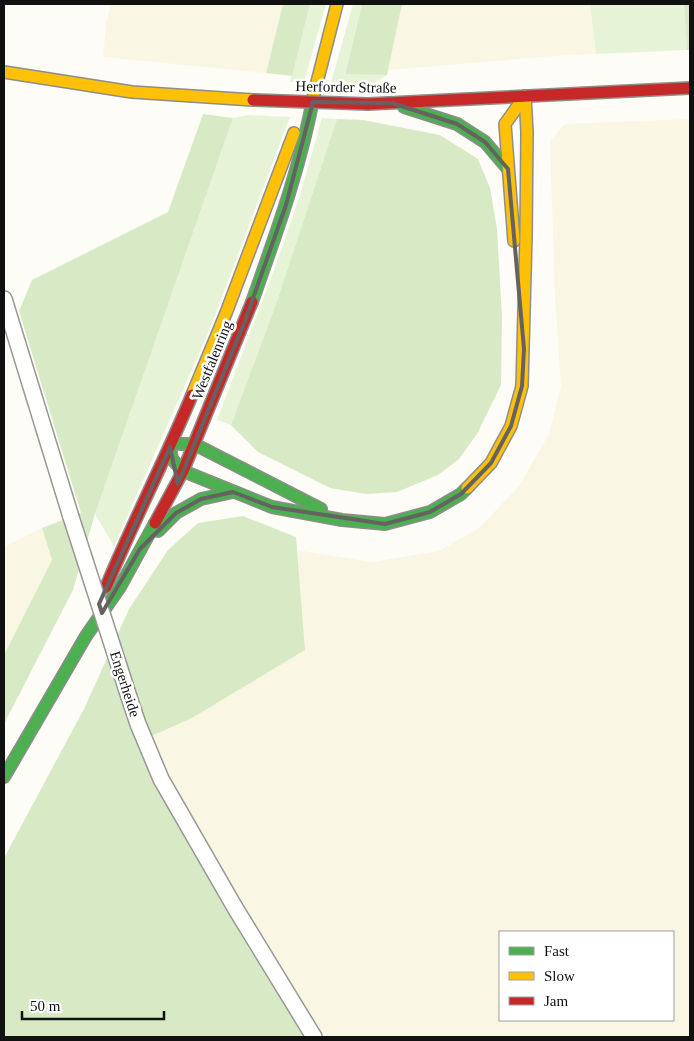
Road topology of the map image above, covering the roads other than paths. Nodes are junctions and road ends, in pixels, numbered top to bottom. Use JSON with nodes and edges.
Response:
{"nodes":[{"id":1,"x":337,"y":4,"type":"edge"},
{"id":2,"x":4,"y":72,"type":"edge"},
{"id":3,"x":318,"y":75,"type":"junction"},
{"id":4,"x":690,"y":88,"type":"edge"},
{"id":5,"x":525,"y":96,"type":"junction"},
{"id":6,"x":392,"y":103,"type":"junction"},
{"id":7,"x":508,"y":170,"type":"junction"},
{"id":8,"x":4,"y":299,"type":"edge"},
{"id":9,"x":524,"y":348,"type":"junction"},
{"id":10,"x":194,"y":444,"type":"junction"},
{"id":11,"x":170,"y":447,"type":"junction"},
{"id":12,"x":183,"y":471,"type":"junction"},
{"id":13,"x":233,"y":492,"type":"junction"},
{"id":14,"x":342,"y":520,"type":"junction"},
{"id":15,"x":140,"y":549,"type":"junction"},
{"id":16,"x":86,"y":636,"type":"junction"},
{"id":17,"x":4,"y":777,"type":"edge"},
{"id":18,"x":314,"y":1037,"type":"edge"}],
"edges":[{"from":1,"to":3,"type":"main road","name":"Westfalenring"},
{"from":2,"to":6,"type":"main road","name":"Herforder Straße","bridge":true},
{"from":3,"to":10,"type":"main road","name":"Westfalenring"},
{"from":3,"to":11,"type":"main road","name":"Westfalenring"},
{"from":4,"to":5,"type":"main road","name":"Herforder Straße"},
{"from":5,"to":6,"type":"main road","name":"Herforder Straße"},
{"from":5,"to":7,"type":"main road"},
{"from":5,"to":9,"type":"main road"},
{"from":6,"to":7,"type":"main road"},
{"from":7,"to":9,"type":"main road"},
{"from":8,"to":18,"type":"street","name":"Engerheide","bridge":true},
{"from":9,"to":14,"type":"main road"},
{"from":10,"to":11,"type":"main road"},
{"from":10,"to":12,"type":"main road","name":"Westfalenring"},
{"from":10,"to":14,"type":"main road"},
{"from":11,"to":12,"type":"main road"},
{"from":11,"to":16,"type":"main road","name":"Westfalenring"},
{"from":12,"to":13,"type":"main road"},
{"from":12,"to":15,"type":"main road","name":"Westfalenring"},
{"from":13,"to":14,"type":"main road"},
{"from":13,"to":15,"type":"main road"},
{"from":15,"to":16,"type":"main road","name":"Westfalenring"},
{"from":16,"to":17,"type":"main road","name":"Westfalenring"}]}
